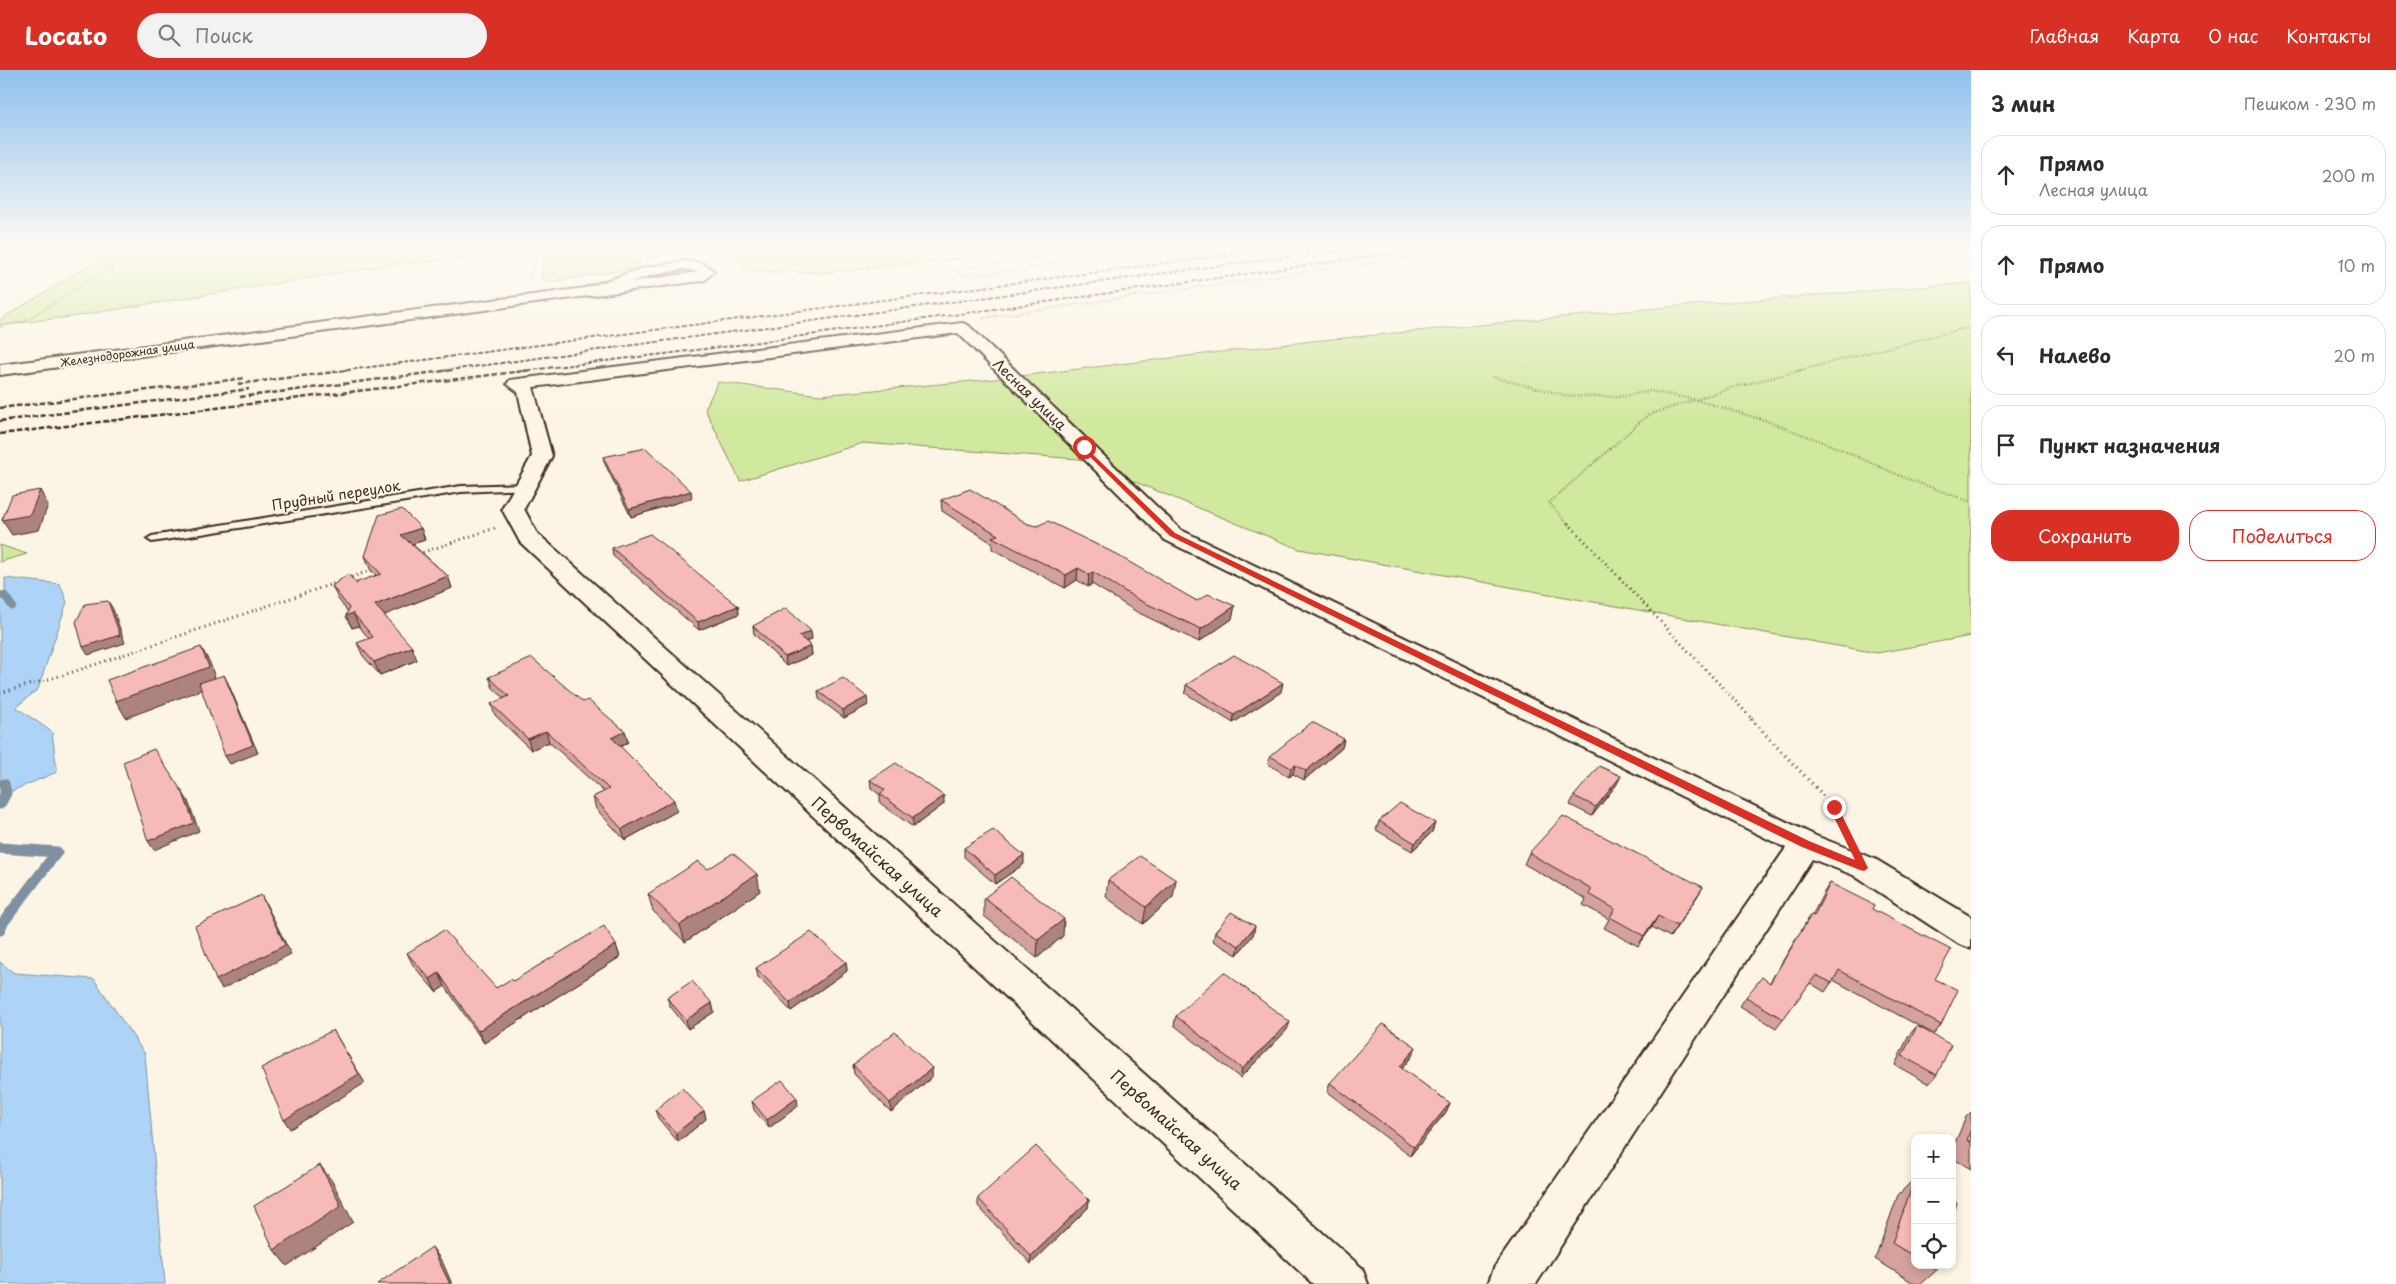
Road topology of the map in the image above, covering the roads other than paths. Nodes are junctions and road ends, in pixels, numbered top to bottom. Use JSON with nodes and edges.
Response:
{"nodes":[{"id":1,"x":473,"y":307,"type":"edge"},
{"id":2,"x":0,"y":370,"type":"edge"},
{"id":3,"x":525,"y":486,"type":"junction"},
{"id":4,"x":152,"y":538,"type":"dead end"},
{"id":5,"x":1805,"y":844,"type":"junction"},
{"id":6,"x":1971,"y":934,"type":"edge"},
{"id":7,"x":1346,"y":1284,"type":"edge"},
{"id":8,"x":1510,"y":1284,"type":"edge"}],
"edges":[{"from":1,"to":2,"type":"street","name":"Железнодорожная улица"},
{"from":3,"to":4,"type":"lane","name":"Прудный переулок"},
{"from":3,"to":5,"type":"street","name":"Лесная улица"},
{"from":3,"to":7,"type":"street","name":"Первомайская улица"},
{"from":5,"to":6,"type":"street","name":"Лесная улица"},
{"from":5,"to":8,"type":"street"}]}
